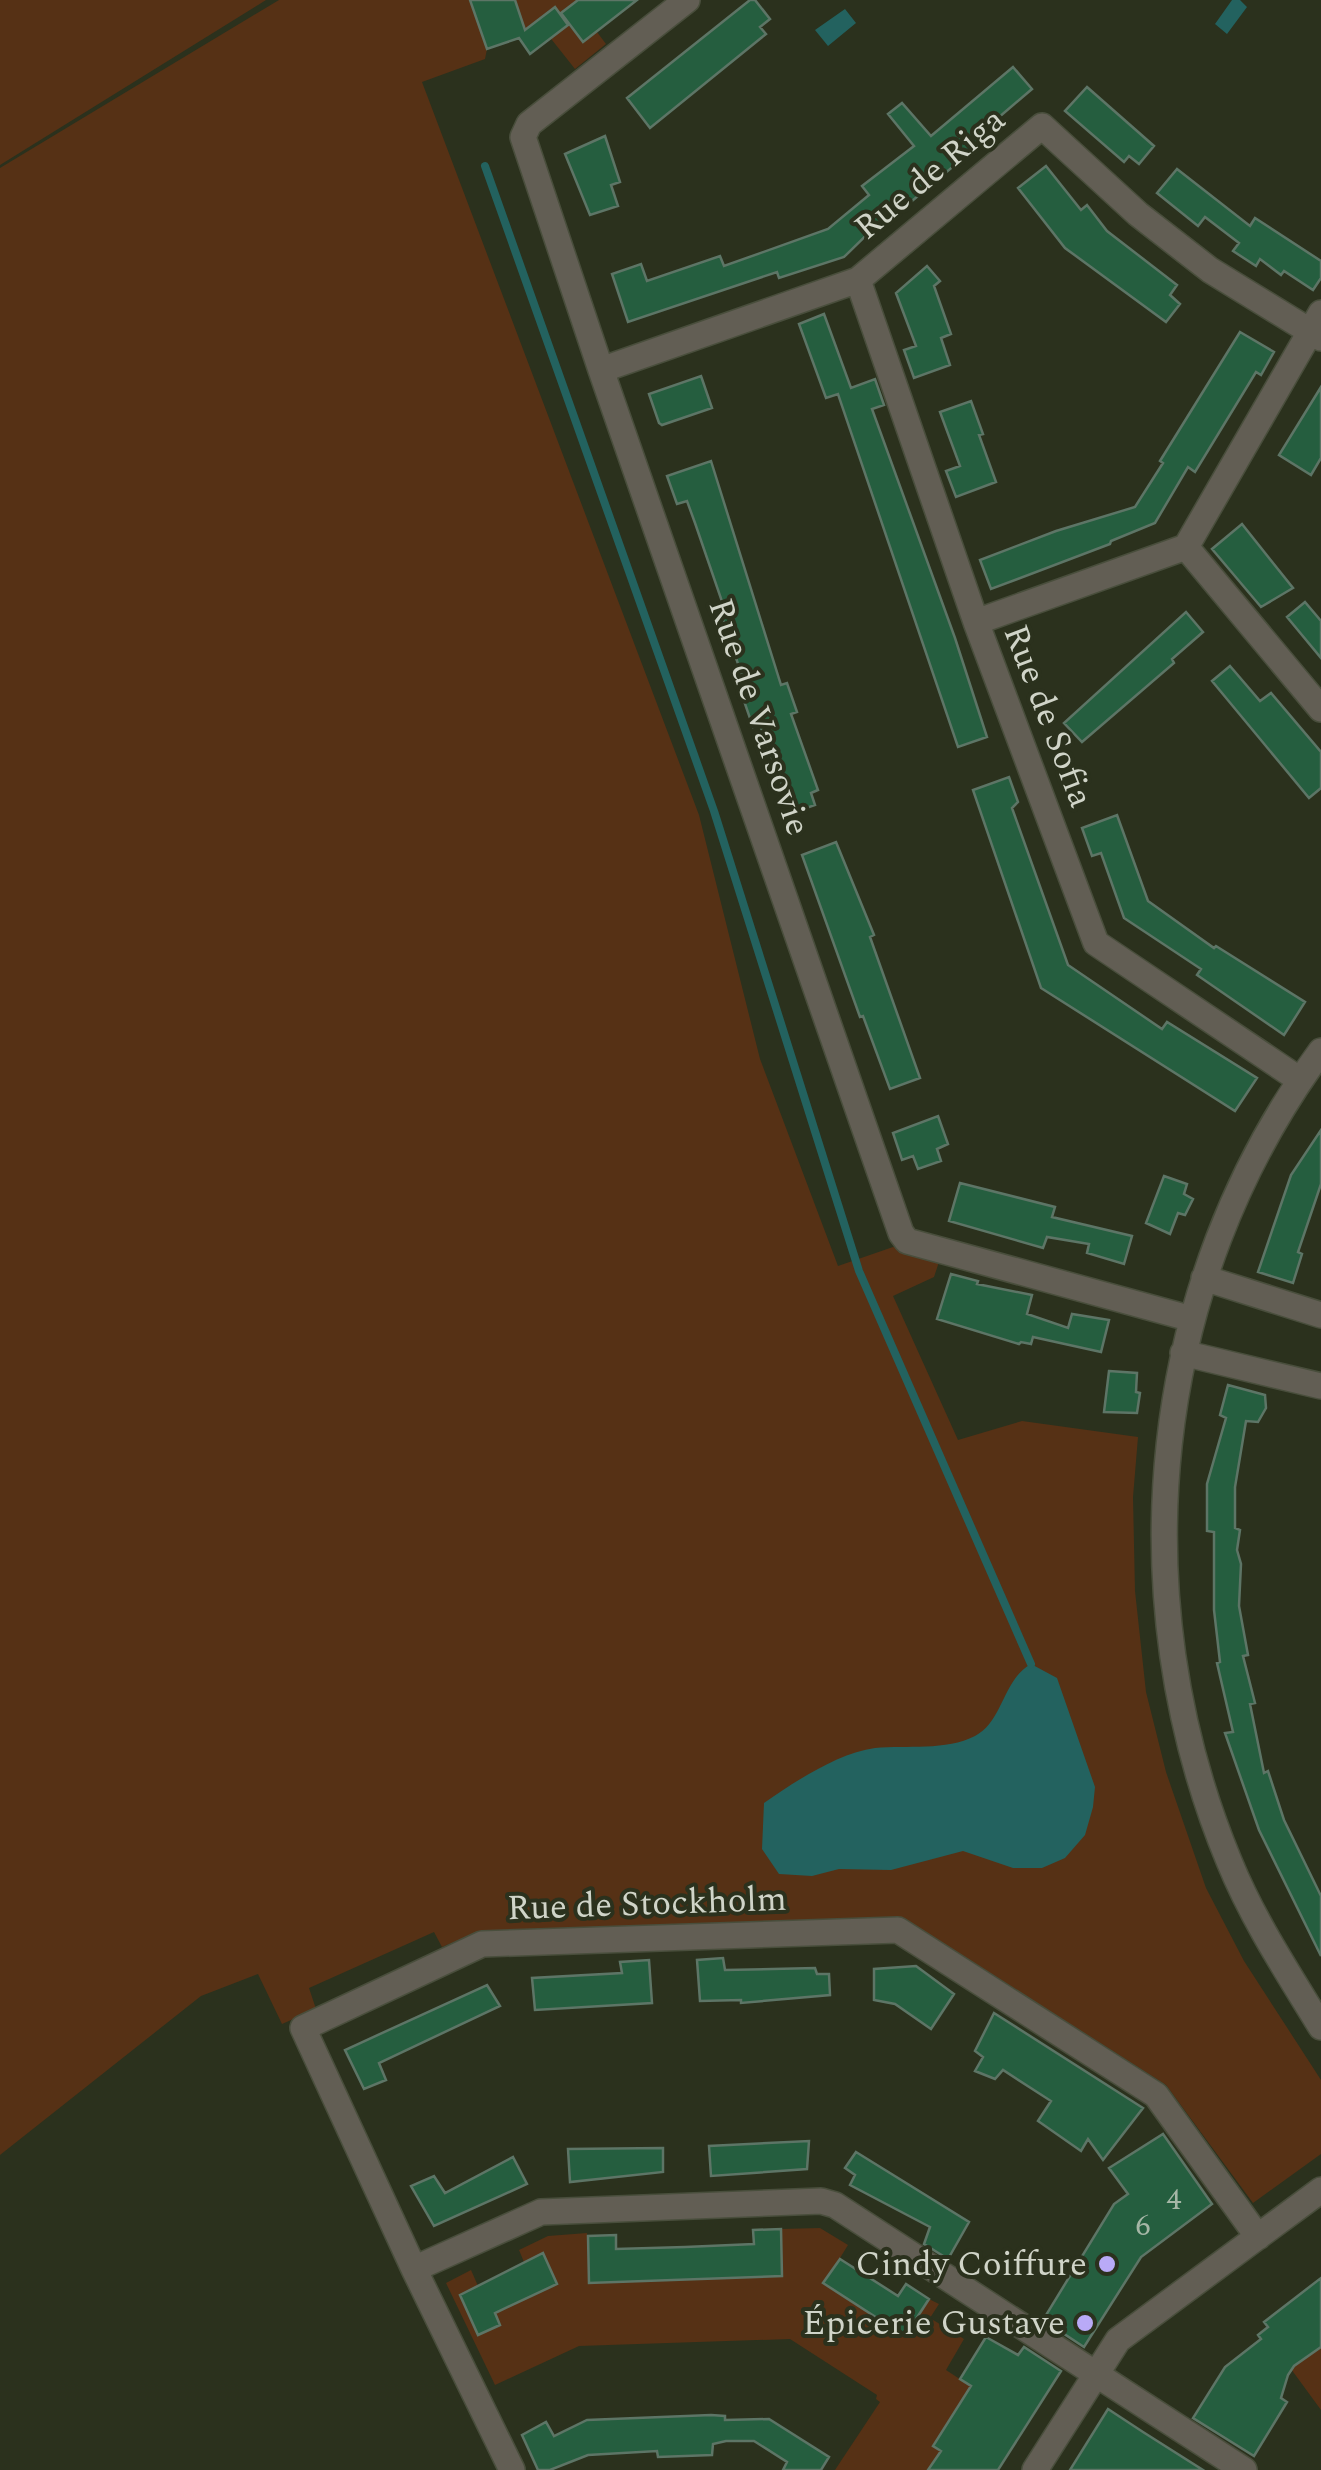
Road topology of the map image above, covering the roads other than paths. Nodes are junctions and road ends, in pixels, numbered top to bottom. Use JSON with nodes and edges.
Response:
{"nodes":[{"id":1,"x":686,"y":0,"type":"edge"},
{"id":2,"x":858,"y":280,"type":"junction"},
{"id":3,"x":1317,"y":328,"type":"edge"},
{"id":4,"x":601,"y":370,"type":"junction"},
{"id":5,"x":1186,"y":547,"type":"junction"},
{"id":6,"x":976,"y":622,"type":"junction"},
{"id":7,"x":1321,"y":709,"type":"edge"},
{"id":8,"x":1321,"y":1051,"type":"edge"},
{"id":9,"x":1300,"y":1080,"type":"junction"},
{"id":10,"x":1204,"y":1278,"type":"junction"},
{"id":11,"x":1321,"y":1316,"type":"edge"},
{"id":12,"x":1192,"y":1319,"type":"junction"},
{"id":13,"x":1183,"y":1353,"type":"junction"},
{"id":14,"x":1321,"y":1386,"type":"edge"},
{"id":15,"x":1321,"y":2027,"type":"edge"},
{"id":16,"x":1321,"y":2190,"type":"edge"},
{"id":17,"x":1258,"y":2238,"type":"junction"},
{"id":18,"x":414,"y":2269,"type":"junction"},
{"id":19,"x":1096,"y":2374,"type":"junction"},
{"id":20,"x":512,"y":2470,"type":"edge"},
{"id":21,"x":1034,"y":2470,"type":"edge"},
{"id":22,"x":1244,"y":2470,"type":"edge"}],
"edges":[{"from":1,"to":4,"type":"street","name":"Rue de Varsovie"},
{"from":2,"to":3,"type":"street","name":"Rue de Riga"},
{"from":2,"to":4,"type":"street","name":"Rue de Riga"},
{"from":2,"to":6,"type":"street","name":"Rue de Sofia"},
{"from":3,"to":5,"type":"street"},
{"from":4,"to":12,"type":"street","name":"Rue de Varsovie"},
{"from":5,"to":6,"type":"street"},
{"from":5,"to":7,"type":"street"},
{"from":6,"to":9,"type":"street","name":"Rue de Sofia"},
{"from":8,"to":9,"type":"street"},
{"from":9,"to":10,"type":"street"},
{"from":10,"to":11,"type":"street"},
{"from":10,"to":12,"type":"street"},
{"from":12,"to":13,"type":"street"},
{"from":13,"to":14,"type":"street"},
{"from":13,"to":15,"type":"street"},
{"from":16,"to":17,"type":"street"},
{"from":17,"to":18,"type":"street","name":"Rue de Stockholm"},
{"from":17,"to":19,"type":"street"},
{"from":18,"to":19,"type":"street"},
{"from":18,"to":20,"type":"street","name":"Rue de Stockholm"},
{"from":19,"to":21,"type":"street"},
{"from":19,"to":22,"type":"street"}]}
